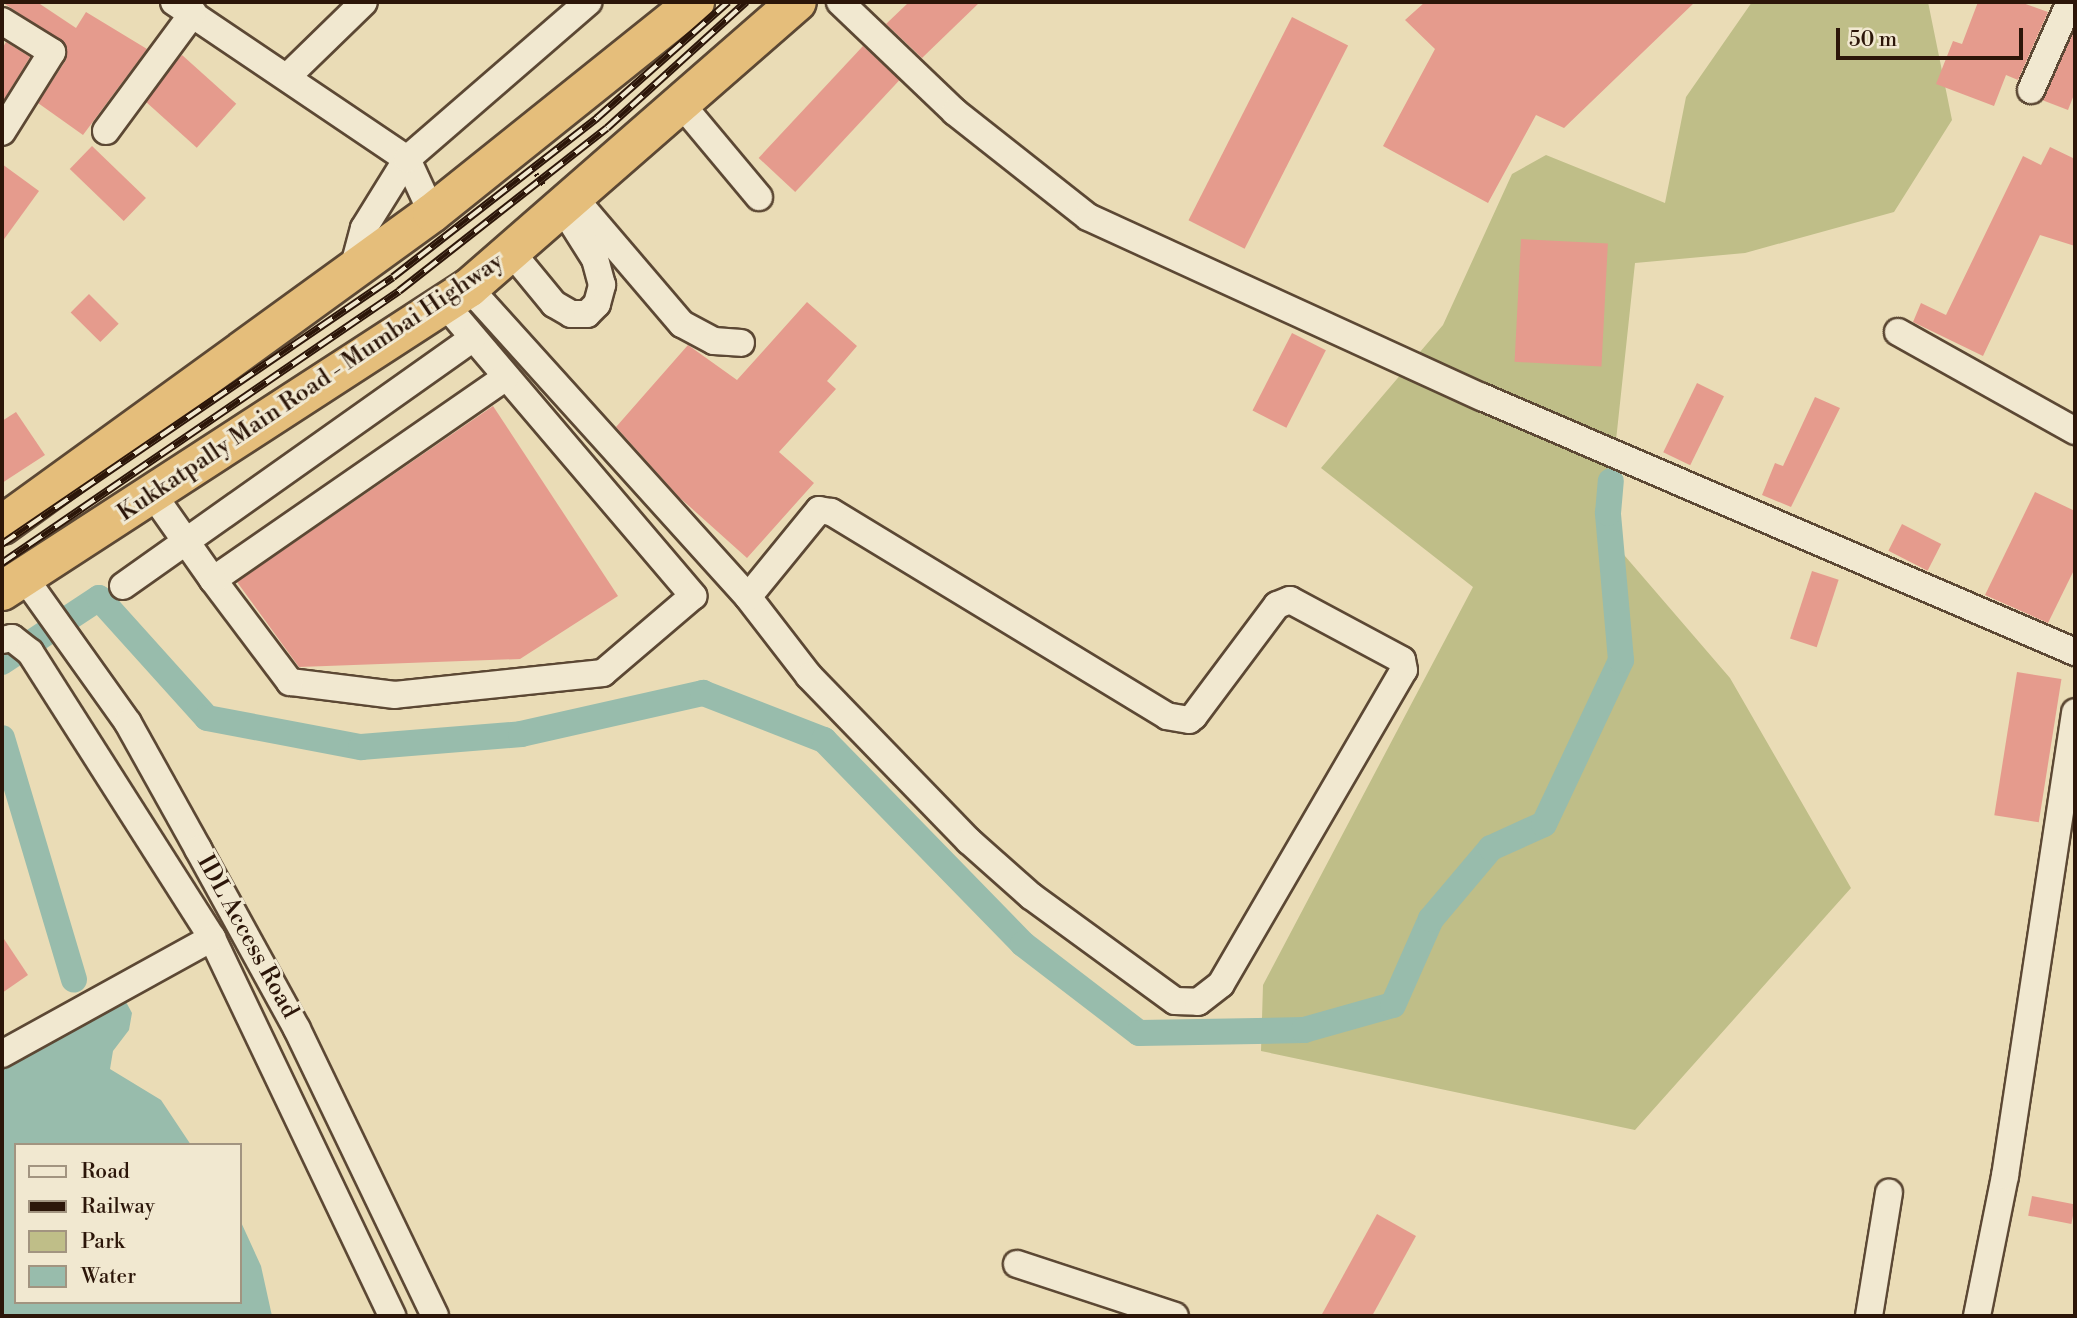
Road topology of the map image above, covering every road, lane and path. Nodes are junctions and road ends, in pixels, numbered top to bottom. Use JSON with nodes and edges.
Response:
{"nodes":[{"id":1,"x":364,"y":2,"type":"edge"},
{"id":2,"x":588,"y":2,"type":"edge"},
{"id":3,"x":695,"y":2,"type":"edge"},
{"id":4,"x":797,"y":2,"type":"edge"},
{"id":5,"x":840,"y":2,"type":"edge"},
{"id":6,"x":2070,"y":2,"type":"edge"},
{"id":7,"x":183,"y":7,"type":"edge"},
{"id":8,"x":2,"y":21,"type":"edge"},
{"id":9,"x":287,"y":77,"type":"junction"},
{"id":10,"x":2031,"y":90,"type":"dead end"},
{"id":11,"x":682,"y":105,"type":"junction"},
{"id":12,"x":106,"y":131,"type":"dead end"},
{"id":13,"x":2,"y":132,"type":"edge"},
{"id":14,"x":515,"y":147,"type":"junction"},
{"id":15,"x":407,"y":159,"type":"junction"},
{"id":16,"x":759,"y":197,"type":"dead end"},
{"id":17,"x":570,"y":205,"type":"junction"},
{"id":18,"x":432,"y":213,"type":"junction"},
{"id":19,"x":512,"y":253,"type":"junction"},
{"id":20,"x":353,"y":269,"type":"junction"},
{"id":21,"x":456,"y":296,"type":"junction"},
{"id":22,"x":1898,"y":332,"type":"dead end"},
{"id":23,"x":472,"y":339,"type":"junction"},
{"id":24,"x":741,"y":343,"type":"dead end"},
{"id":25,"x":505,"y":378,"type":"junction"},
{"id":26,"x":2075,"y":431,"type":"edge"},
{"id":27,"x":154,"y":496,"type":"junction"},
{"id":28,"x":2,"y":525,"type":"edge"},
{"id":29,"x":186,"y":540,"type":"junction"},
{"id":30,"x":213,"y":580,"type":"junction"},
{"id":31,"x":13,"y":584,"type":"edge"},
{"id":32,"x":123,"y":586,"type":"dead end"},
{"id":33,"x":748,"y":597,"type":"junction"},
{"id":34,"x":7,"y":639,"type":"edge"},
{"id":35,"x":2075,"y":652,"type":"edge"},
{"id":36,"x":2075,"y":712,"type":"edge"},
{"id":37,"x":132,"y":729,"type":"junction"},
{"id":38,"x":96,"y":756,"type":"junction"},
{"id":39,"x":2067,"y":836,"type":"edge"},
{"id":40,"x":212,"y":938,"type":"junction"},
{"id":41,"x":2,"y":1054,"type":"edge"},
{"id":42,"x":1889,"y":1193,"type":"dead end"},
{"id":43,"x":1017,"y":1264,"type":"dead end"},
{"id":44,"x":392,"y":1316,"type":"edge"},
{"id":45,"x":435,"y":1316,"type":"edge"},
{"id":46,"x":1175,"y":1316,"type":"edge"},
{"id":47,"x":1869,"y":1316,"type":"edge"},
{"id":48,"x":1977,"y":1316,"type":"edge"}],
"edges":[{"from":1,"to":9,"type":"street"},
{"from":2,"to":15,"type":"street"},
{"from":3,"to":14,"type":"highway"},
{"from":4,"to":11,"type":"highway","name":"Kukkatpally Main Road - Mumbai Highway"},
{"from":5,"to":35,"type":"street"},
{"from":6,"to":10,"type":"street"},
{"from":7,"to":9,"type":"street"},
{"from":7,"to":12,"type":"street"},
{"from":8,"to":13,"type":"street"},
{"from":9,"to":15,"type":"street"},
{"from":11,"to":16,"type":"street"},
{"from":11,"to":17,"type":"highway","name":"Kukkatpally Main Road - Mumbai Highway"},
{"from":14,"to":17,"type":"path"},
{"from":14,"to":18,"type":"highway"},
{"from":15,"to":18,"type":"street"},
{"from":15,"to":20,"type":"street"},
{"from":17,"to":19,"type":"highway","name":"Kukkatpally Main Road - Mumbai Highway"},
{"from":17,"to":19,"type":"street"},
{"from":17,"to":24,"type":"street"},
{"from":18,"to":20,"type":"highway"},
{"from":19,"to":21,"type":"highway","name":"Kukkatpally Main Road - Mumbai Highway"},
{"from":20,"to":28,"type":"highway"},
{"from":21,"to":23,"type":"street"},
{"from":21,"to":27,"type":"highway","name":"Kukkatpally Main Road - Mumbai Highway"},
{"from":21,"to":33,"type":"street"},
{"from":22,"to":26,"type":"street"},
{"from":23,"to":25,"type":"street"},
{"from":23,"to":29,"type":"street"},
{"from":25,"to":30,"type":"street"},
{"from":25,"to":30,"type":"street"},
{"from":27,"to":29,"type":"street"},
{"from":27,"to":31,"type":"highway","name":"Kukkatpally Main Road - Mumbai Highway"},
{"from":29,"to":30,"type":"street"},
{"from":29,"to":32,"type":"street"},
{"from":31,"to":37,"type":"street","name":"IDL Access Road"},
{"from":33,"to":33,"type":"street"},
{"from":34,"to":38,"type":"street"},
{"from":36,"to":39,"type":"street"},
{"from":37,"to":38,"type":"street"},
{"from":37,"to":45,"type":"street","name":"IDL Access Road"},
{"from":38,"to":40,"type":"street"},
{"from":39,"to":48,"type":"street"},
{"from":40,"to":41,"type":"street"},
{"from":40,"to":44,"type":"street"},
{"from":42,"to":47,"type":"street"},
{"from":43,"to":46,"type":"street"}]}
